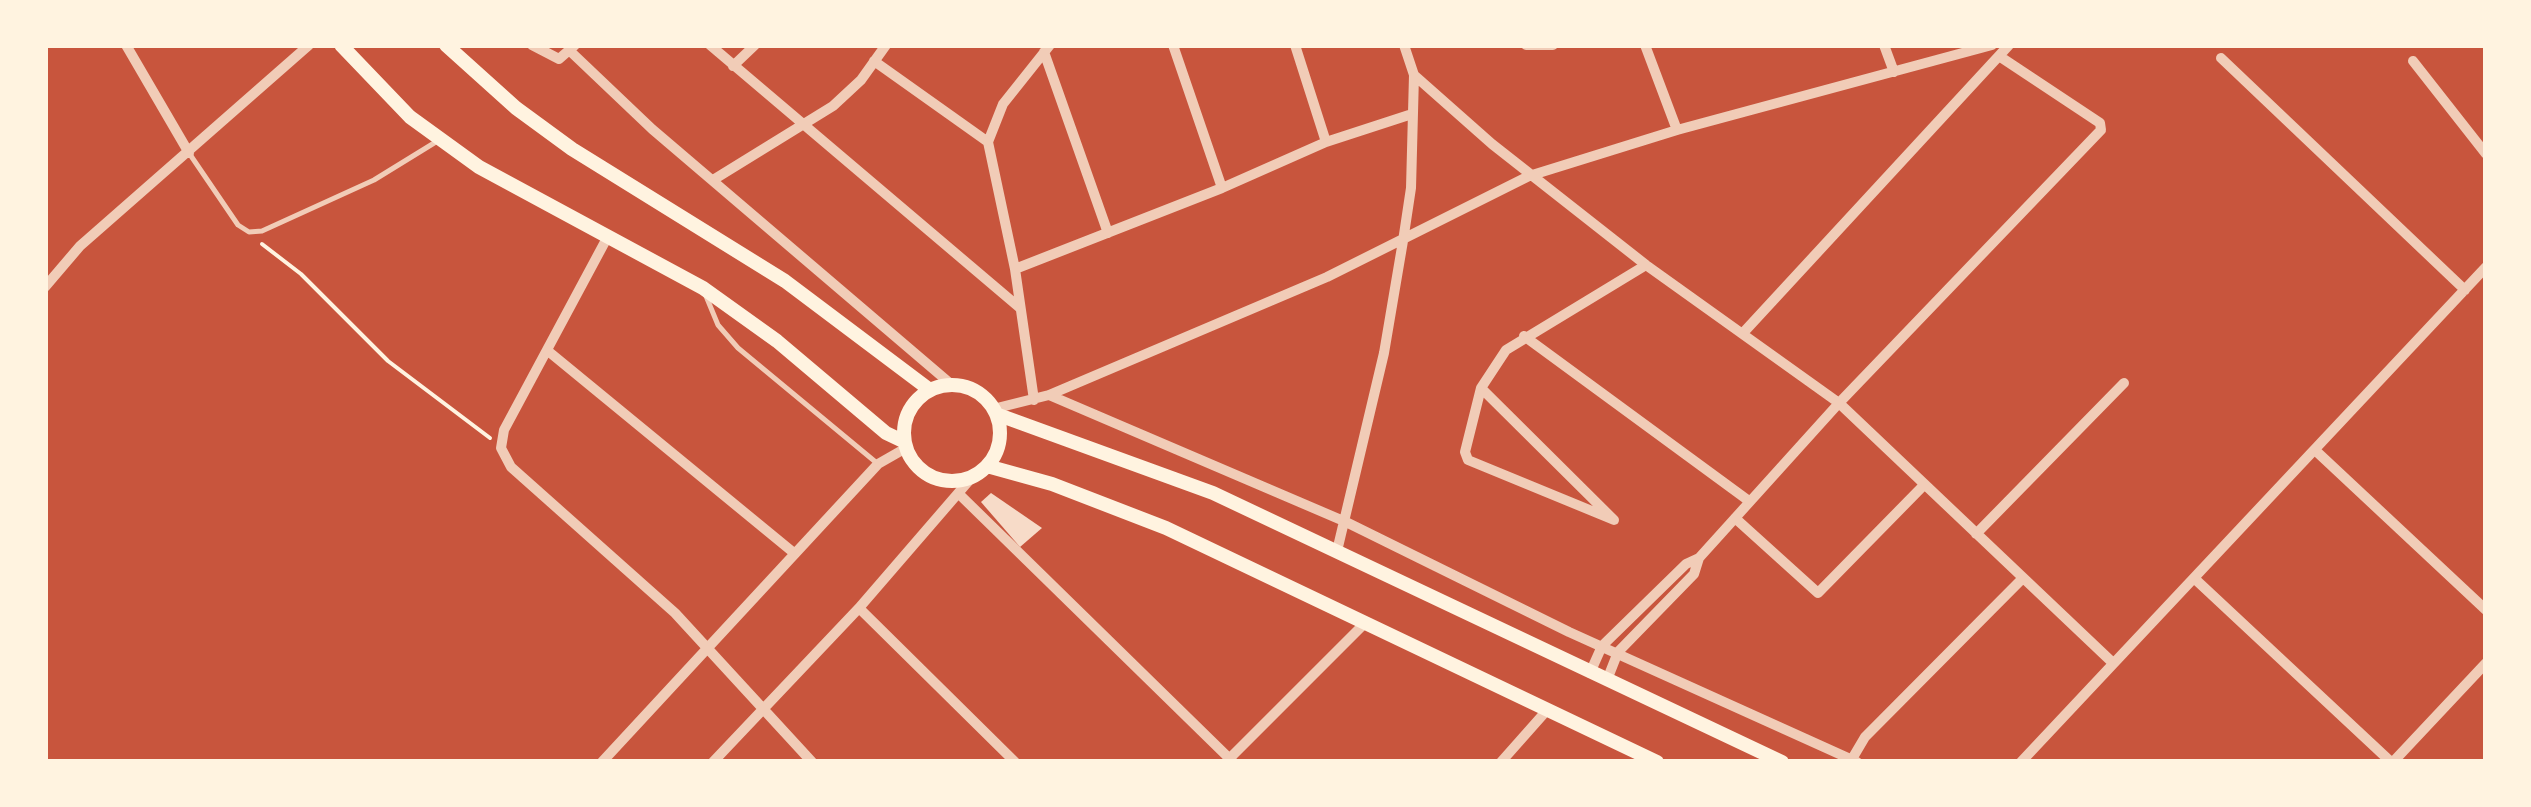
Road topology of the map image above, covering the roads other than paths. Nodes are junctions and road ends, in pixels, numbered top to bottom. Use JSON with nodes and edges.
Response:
{"nodes":[{"id":1,"x":126,"y":45,"type":"edge"},
{"id":2,"x":309,"y":45,"type":"edge"},
{"id":3,"x":341,"y":45,"type":"edge"},
{"id":4,"x":446,"y":45,"type":"edge"},
{"id":5,"x":532,"y":45,"type":"edge"},
{"id":6,"x":710,"y":45,"type":"edge"},
{"id":7,"x":755,"y":45,"type":"edge"},
{"id":8,"x":886,"y":45,"type":"edge"},
{"id":9,"x":1173,"y":45,"type":"edge"},
{"id":10,"x":1296,"y":45,"type":"edge"},
{"id":11,"x":1404,"y":45,"type":"edge"},
{"id":12,"x":1526,"y":45,"type":"edge"},
{"id":13,"x":1553,"y":45,"type":"edge"},
{"id":14,"x":1645,"y":45,"type":"edge"},
{"id":15,"x":1884,"y":45,"type":"edge"},
{"id":16,"x":1992,"y":45,"type":"edge"},
{"id":17,"x":2009,"y":45,"type":"edge"},
{"id":18,"x":572,"y":48,"type":"edge"},
{"id":19,"x":1047,"y":48,"type":"edge"},
{"id":20,"x":1999,"y":56,"type":"junction"},
{"id":21,"x":2221,"y":58,"type":"dead end"},
{"id":22,"x":2413,"y":61,"type":"dead end"},
{"id":23,"x":874,"y":62,"type":"junction"},
{"id":24,"x":734,"y":66,"type":"junction"},
{"id":25,"x":1894,"y":72,"type":"junction"},
{"id":26,"x":1414,"y":75,"type":"junction"},
{"id":27,"x":1412,"y":114,"type":"junction"},
{"id":28,"x":802,"y":126,"type":"junction"},
{"id":29,"x":1678,"y":130,"type":"junction"},
{"id":30,"x":441,"y":138,"type":"junction"},
{"id":31,"x":988,"y":142,"type":"junction"},
{"id":32,"x":1326,"y":142,"type":"junction"},
{"id":33,"x":189,"y":152,"type":"junction"},
{"id":34,"x":2486,"y":154,"type":"edge"},
{"id":35,"x":1529,"y":176,"type":"junction"},
{"id":36,"x":713,"y":180,"type":"junction"},
{"id":37,"x":1222,"y":188,"type":"junction"},
{"id":38,"x":1108,"y":234,"type":"junction"},
{"id":39,"x":608,"y":238,"type":"junction"},
{"id":40,"x":1403,"y":241,"type":"junction"},
{"id":41,"x":1646,"y":265,"type":"junction"},
{"id":42,"x":2486,"y":267,"type":"edge"},
{"id":43,"x":1015,"y":269,"type":"junction"},
{"id":44,"x":45,"y":287,"type":"edge"},
{"id":45,"x":703,"y":288,"type":"junction"},
{"id":46,"x":2465,"y":290,"type":"junction"},
{"id":47,"x":1020,"y":308,"type":"junction"},
{"id":48,"x":1743,"y":333,"type":"junction"},
{"id":49,"x":1524,"y":336,"type":"junction"},
{"id":50,"x":548,"y":351,"type":"junction"},
{"id":51,"x":2124,"y":383,"type":"dead end"},
{"id":52,"x":952,"y":385,"type":"junction"},
{"id":53,"x":1481,"y":388,"type":"junction"},
{"id":54,"x":930,"y":390,"type":"junction"},
{"id":55,"x":1049,"y":395,"type":"junction"},
{"id":56,"x":1034,"y":400,"type":"junction"},
{"id":57,"x":1839,"y":403,"type":"junction"},
{"id":58,"x":994,"y":411,"type":"junction"},
{"id":59,"x":906,"y":445,"type":"junction"},
{"id":60,"x":2316,"y":451,"type":"junction"},
{"id":61,"x":878,"y":464,"type":"junction"},
{"id":62,"x":987,"y":466,"type":"junction"},
{"id":63,"x":973,"y":476,"type":"junction"},
{"id":64,"x":1924,"y":485,"type":"junction"},
{"id":65,"x":958,"y":494,"type":"junction"},
{"id":66,"x":1749,"y":502,"type":"junction"},
{"id":67,"x":1734,"y":518,"type":"junction"},
{"id":68,"x":1346,"y":522,"type":"junction"},
{"id":69,"x":1976,"y":534,"type":"junction"},
{"id":70,"x":1338,"y":551,"type":"junction"},
{"id":71,"x":794,"y":553,"type":"junction"},
{"id":72,"x":1699,"y":558,"type":"junction"},
{"id":73,"x":2023,"y":578,"type":"junction"},
{"id":74,"x":2194,"y":580,"type":"junction"},
{"id":75,"x":859,"y":608,"type":"junction"},
{"id":76,"x":2486,"y":610,"type":"edge"},
{"id":77,"x":1366,"y":622,"type":"junction"},
{"id":78,"x":1602,"y":646,"type":"junction"},
{"id":79,"x":707,"y":650,"type":"junction"},
{"id":80,"x":1618,"y":652,"type":"junction"},
{"id":81,"x":2486,"y":662,"type":"edge"},
{"id":82,"x":2112,"y":663,"type":"junction"},
{"id":83,"x":1590,"y":673,"type":"junction"},
{"id":84,"x":1607,"y":680,"type":"junction"},
{"id":85,"x":765,"y":708,"type":"junction"},
{"id":86,"x":1548,"y":709,"type":"junction"},
{"id":87,"x":1229,"y":761,"type":"edge"},
{"id":88,"x":1855,"y":761,"type":"edge"},
{"id":89,"x":602,"y":762,"type":"edge"},
{"id":90,"x":713,"y":762,"type":"edge"},
{"id":91,"x":812,"y":762,"type":"edge"},
{"id":92,"x":1015,"y":762,"type":"edge"},
{"id":93,"x":1501,"y":762,"type":"edge"},
{"id":94,"x":1657,"y":762,"type":"edge"},
{"id":95,"x":1782,"y":762,"type":"edge"},
{"id":96,"x":2021,"y":762,"type":"edge"},
{"id":97,"x":2392,"y":762,"type":"edge"}],
"edges":[{"from":1,"to":33,"type":"street"},
{"from":2,"to":33,"type":"street"},
{"from":3,"to":30,"type":"main road"},
{"from":4,"to":54,"type":"main road"},
{"from":5,"to":18,"type":"street"},
{"from":6,"to":24,"type":"street"},
{"from":7,"to":24,"type":"street"},
{"from":8,"to":23,"type":"street"},
{"from":9,"to":37,"type":"street"},
{"from":10,"to":32,"type":"street"},
{"from":11,"to":26,"type":"street"},
{"from":12,"to":13,"type":"street"},
{"from":14,"to":29,"type":"street"},
{"from":15,"to":25,"type":"street"},
{"from":16,"to":25,"type":"street"},
{"from":17,"to":20,"type":"street"},
{"from":18,"to":36,"type":"street"},
{"from":19,"to":31,"type":"street"},
{"from":19,"to":38,"type":"street"},
{"from":20,"to":48,"type":"street"},
{"from":20,"to":57,"type":"street"},
{"from":21,"to":46,"type":"street"},
{"from":22,"to":34,"type":"street"},
{"from":23,"to":28,"type":"street"},
{"from":23,"to":31,"type":"street"},
{"from":24,"to":28,"type":"street"},
{"from":25,"to":29,"type":"street"},
{"from":26,"to":27,"type":"street"},
{"from":26,"to":35,"type":"street"},
{"from":27,"to":32,"type":"street"},
{"from":27,"to":40,"type":"street"},
{"from":28,"to":36,"type":"street"},
{"from":28,"to":47,"type":"street"},
{"from":29,"to":35,"type":"street"},
{"from":30,"to":33,"type":"lane"},
{"from":30,"to":39,"type":"main road"},
{"from":31,"to":43,"type":"street"},
{"from":32,"to":37,"type":"street"},
{"from":33,"to":44,"type":"street"},
{"from":35,"to":40,"type":"street"},
{"from":35,"to":41,"type":"street"},
{"from":36,"to":52,"type":"street"},
{"from":37,"to":38,"type":"street"},
{"from":38,"to":43,"type":"street"},
{"from":39,"to":45,"type":"main road"},
{"from":39,"to":50,"type":"street"},
{"from":40,"to":55,"type":"street"},
{"from":40,"to":68,"type":"street"},
{"from":41,"to":48,"type":"street"},
{"from":41,"to":49,"type":"street"},
{"from":42,"to":46,"type":"street"},
{"from":43,"to":47,"type":"street"},
{"from":45,"to":59,"type":"main road"},
{"from":45,"to":61,"type":"lane"},
{"from":46,"to":60,"type":"street"},
{"from":47,"to":56,"type":"street"},
{"from":48,"to":57,"type":"street"},
{"from":49,"to":53,"type":"street"},
{"from":49,"to":66,"type":"street"},
{"from":50,"to":71,"type":"street"},
{"from":50,"to":79,"type":"street"},
{"from":51,"to":69,"type":"street"},
{"from":52,"to":54,"type":"main road"},
{"from":52,"to":58,"type":"main road"},
{"from":53,"to":53,"type":"street"},
{"from":54,"to":59,"type":"main road"},
{"from":55,"to":56,"type":"street"},
{"from":55,"to":68,"type":"street"},
{"from":56,"to":58,"type":"street"},
{"from":57,"to":64,"type":"street"},
{"from":57,"to":66,"type":"street"},
{"from":58,"to":62,"type":"main road"},
{"from":58,"to":70,"type":"main road"},
{"from":59,"to":61,"type":"street"},
{"from":59,"to":63,"type":"main road"},
{"from":60,"to":74,"type":"street"},
{"from":60,"to":76,"type":"street"},
{"from":61,"to":71,"type":"street"},
{"from":62,"to":63,"type":"main road"},
{"from":62,"to":77,"type":"main road"},
{"from":63,"to":65,"type":"street"},
{"from":64,"to":67,"type":"street"},
{"from":64,"to":69,"type":"street"},
{"from":65,"to":75,"type":"street"},
{"from":65,"to":87,"type":"street"},
{"from":66,"to":67,"type":"street"},
{"from":67,"to":72,"type":"street"},
{"from":68,"to":70,"type":"street"},
{"from":68,"to":78,"type":"street"},
{"from":69,"to":73,"type":"street"},
{"from":70,"to":83,"type":"main road"},
{"from":71,"to":79,"type":"street"},
{"from":72,"to":78,"type":"street"},
{"from":72,"to":80,"type":"street"},
{"from":73,"to":82,"type":"street"},
{"from":73,"to":88,"type":"street"},
{"from":74,"to":82,"type":"street"},
{"from":74,"to":97,"type":"street"},
{"from":75,"to":85,"type":"street"},
{"from":75,"to":92,"type":"street"},
{"from":77,"to":86,"type":"main road"},
{"from":77,"to":87,"type":"street"},
{"from":78,"to":80,"type":"street"},
{"from":78,"to":83,"type":"street"},
{"from":79,"to":85,"type":"street"},
{"from":79,"to":89,"type":"street"},
{"from":80,"to":84,"type":"street"},
{"from":80,"to":88,"type":"street"},
{"from":81,"to":97,"type":"street"},
{"from":82,"to":96,"type":"street"},
{"from":83,"to":84,"type":"main road"},
{"from":84,"to":95,"type":"main road"},
{"from":85,"to":90,"type":"street"},
{"from":85,"to":91,"type":"street"},
{"from":86,"to":93,"type":"street"},
{"from":86,"to":94,"type":"main road"}]}
